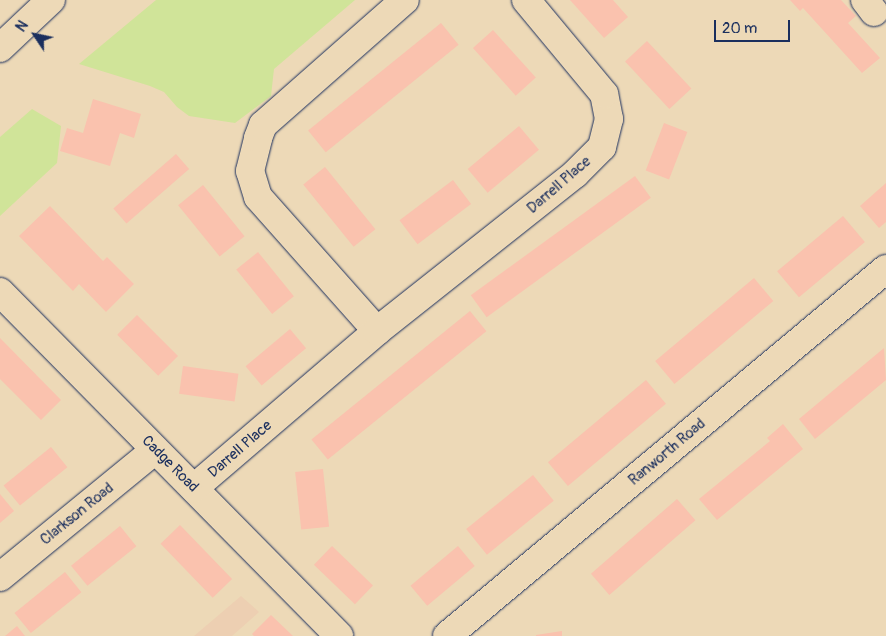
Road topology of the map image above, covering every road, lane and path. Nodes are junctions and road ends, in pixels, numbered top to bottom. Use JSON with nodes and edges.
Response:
{"nodes":[{"id":1,"x":51,"y":0,"type":"edge"},
{"id":2,"x":405,"y":0,"type":"edge"},
{"id":3,"x":526,"y":0,"type":"edge"},
{"id":4,"x":0,"y":48,"type":"edge"},
{"id":5,"x":886,"y":269,"type":"edge"},
{"id":6,"x":0,"y":292,"type":"edge"},
{"id":7,"x":377,"y":331,"type":"junction"},
{"id":8,"x":155,"y":450,"type":"junction"},
{"id":9,"x":194,"y":488,"type":"junction"},
{"id":10,"x":0,"y":577,"type":"edge"},
{"id":11,"x":339,"y":636,"type":"edge"},
{"id":12,"x":447,"y":636,"type":"edge"}],
"edges":[{"from":1,"to":4,"type":"main road"},
{"from":2,"to":7,"type":"main road"},
{"from":3,"to":7,"type":"main road","name":"Darrell Place"},
{"from":5,"to":12,"type":"main road","name":"Ranworth Road"},
{"from":6,"to":8,"type":"main road","name":"Cadge Road"},
{"from":7,"to":9,"type":"main road","name":"Darrell Place"},
{"from":8,"to":9,"type":"main road","name":"Cadge Road"},
{"from":8,"to":10,"type":"main road","name":"Clarkson Road"},
{"from":9,"to":11,"type":"main road","name":"Cadge Road"}]}
